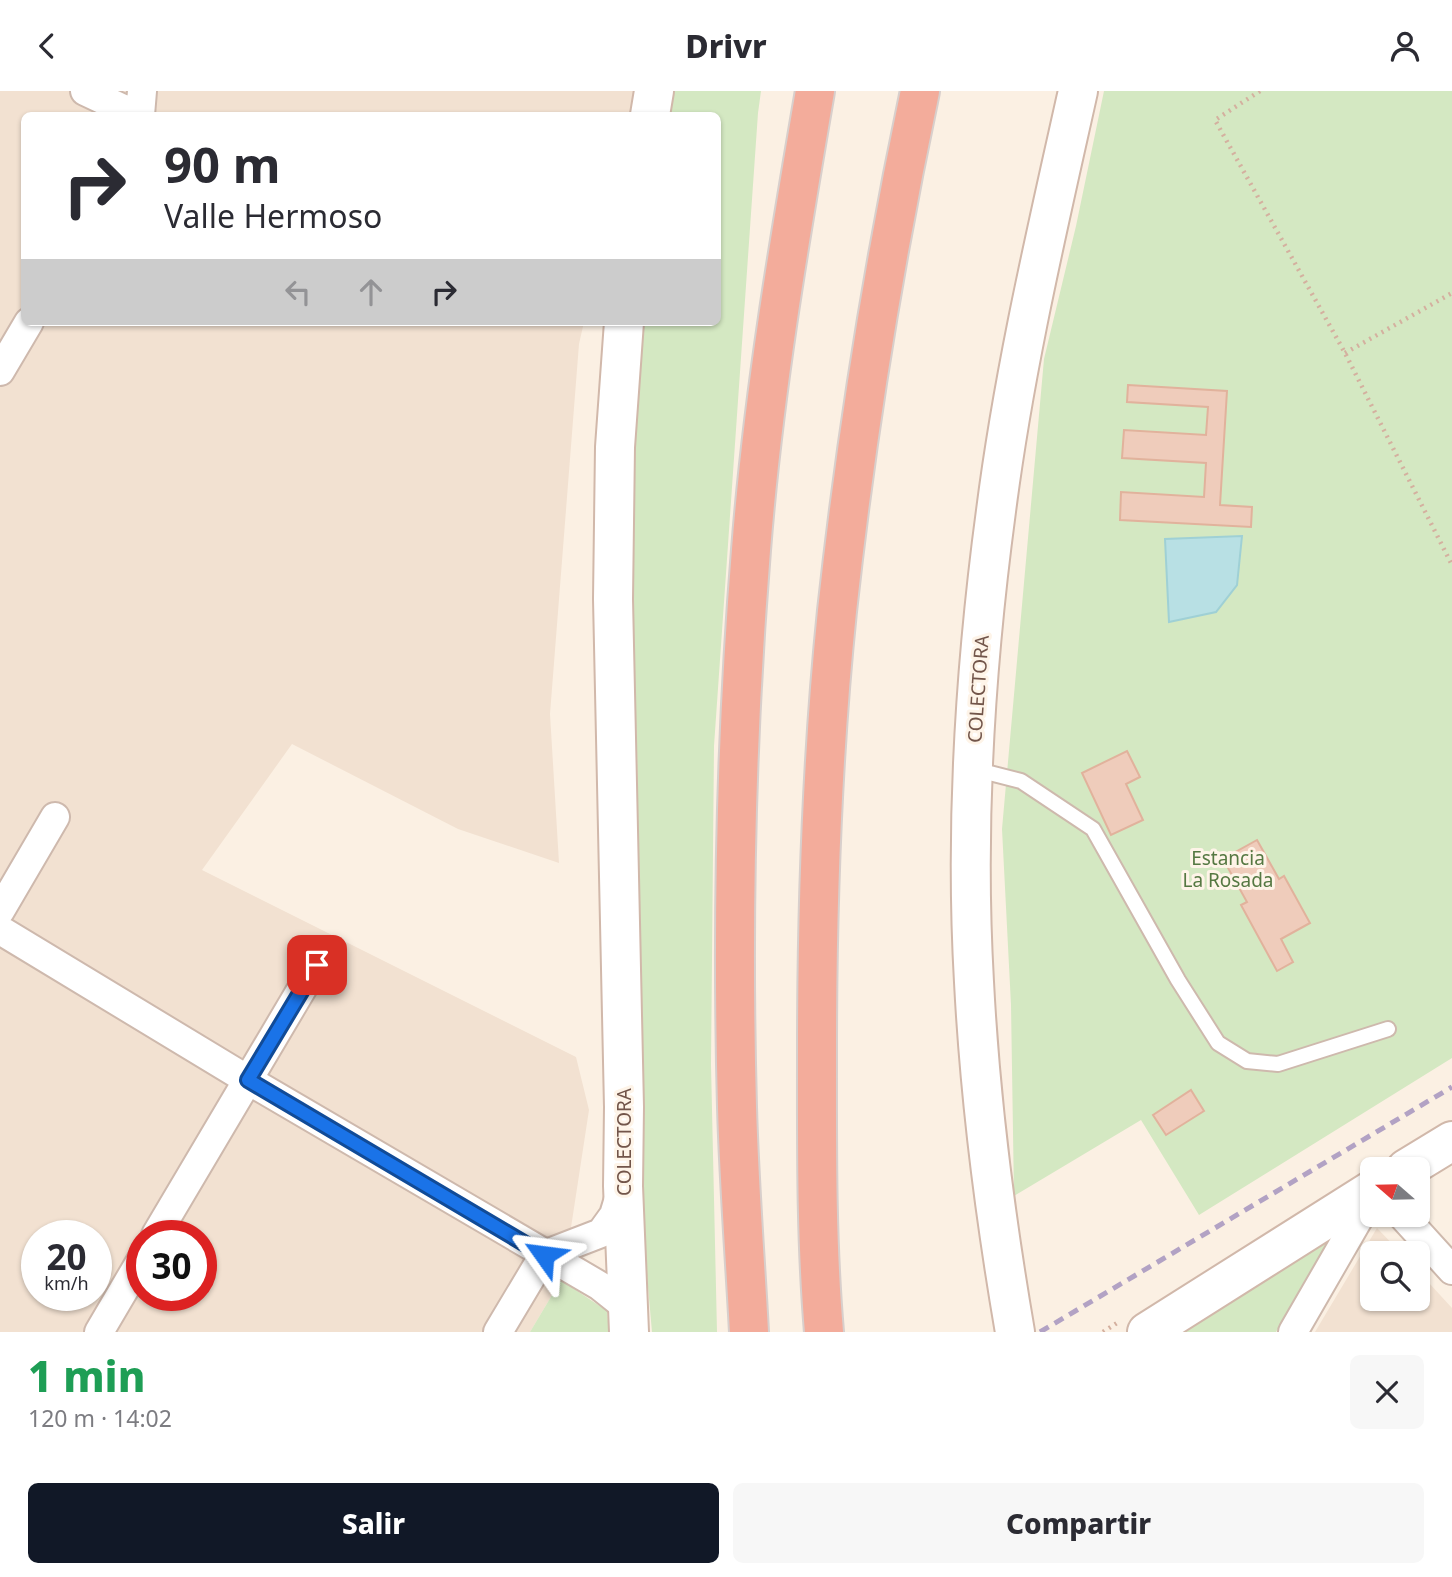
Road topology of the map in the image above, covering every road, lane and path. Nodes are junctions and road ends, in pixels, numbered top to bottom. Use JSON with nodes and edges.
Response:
{"nodes":[{"id":1,"x":85,"y":91,"type":"edge"},
{"id":2,"x":142,"y":91,"type":"edge"},
{"id":3,"x":653,"y":91,"type":"edge"},
{"id":4,"x":815,"y":91,"type":"edge"},
{"id":5,"x":1077,"y":91,"type":"edge"},
{"id":6,"x":1260,"y":91,"type":"edge"},
{"id":7,"x":920,"y":100,"type":"edge"},
{"id":8,"x":131,"y":112,"type":"edge"},
{"id":9,"x":138,"y":112,"type":"edge"},
{"id":10,"x":650,"y":112,"type":"edge"},
{"id":11,"x":1452,"y":293,"type":"edge"},
{"id":12,"x":27,"y":326,"type":"edge"},
{"id":13,"x":624,"y":326,"type":"edge"},
{"id":14,"x":1345,"y":353,"type":"junction"},
{"id":15,"x":0,"y":371,"type":"edge"},
{"id":16,"x":1452,"y":565,"type":"edge"},
{"id":17,"x":973,"y":769,"type":"junction"},
{"id":18,"x":55,"y":817,"type":"dead end"},
{"id":19,"x":0,"y":911,"type":"edge"},
{"id":20,"x":0,"y":930,"type":"edge"},
{"id":21,"x":317,"y":965,"type":"dead end"},
{"id":22,"x":1388,"y":1029,"type":"dead end"},
{"id":23,"x":248,"y":1080,"type":"junction"},
{"id":24,"x":1452,"y":1141,"type":"edge"},
{"id":25,"x":1426,"y":1157,"type":"edge"},
{"id":26,"x":624,"y":1186,"type":"junction"},
{"id":27,"x":1360,"y":1199,"type":"edge"},
{"id":28,"x":818,"y":1212,"type":"junction"},
{"id":29,"x":1360,"y":1213,"type":"edge"},
{"id":30,"x":165,"y":1220,"type":"edge"},
{"id":31,"x":1413,"y":1227,"type":"edge"},
{"id":32,"x":745,"y":1254,"type":"junction"},
{"id":33,"x":544,"y":1255,"type":"junction"},
{"id":34,"x":1452,"y":1270,"type":"edge"},
{"id":35,"x":126,"y":1286,"type":"edge"},
{"id":36,"x":628,"y":1322,"type":"edge"},
{"id":37,"x":99,"y":1332,"type":"edge"},
{"id":38,"x":498,"y":1332,"type":"edge"},
{"id":39,"x":737,"y":1332,"type":"edge"},
{"id":40,"x":749,"y":1332,"type":"edge"},
{"id":41,"x":824,"y":1332,"type":"edge"},
{"id":42,"x":848,"y":1332,"type":"edge"},
{"id":43,"x":1014,"y":1332,"type":"edge"},
{"id":44,"x":1147,"y":1332,"type":"edge"},
{"id":45,"x":1293,"y":1332,"type":"edge"}],
"edges":[{"from":1,"to":8,"type":"street"},
{"from":2,"to":9,"type":"street"},
{"from":3,"to":10,"type":"main road"},
{"from":4,"to":32,"type":"highway"},
{"from":5,"to":17,"type":"main road","name":"COLECTORA"},
{"from":6,"to":14,"type":"path"},
{"from":7,"to":28,"type":"highway"},
{"from":11,"to":14,"type":"path"},
{"from":12,"to":15,"type":"street"},
{"from":13,"to":26,"type":"main road","name":"COLECTORA"},
{"from":14,"to":16,"type":"path"},
{"from":17,"to":22,"type":"lane"},
{"from":17,"to":43,"type":"main road","name":"COLECTORA"},
{"from":18,"to":19,"type":"street"},
{"from":20,"to":23,"type":"street"},
{"from":21,"to":23,"type":"street"},
{"from":23,"to":30,"type":"street"},
{"from":23,"to":33,"type":"street"},
{"from":24,"to":25,"type":"main road"},
{"from":26,"to":33,"type":"street"},
{"from":26,"to":36,"type":"main road","name":"COLECTORA"},
{"from":27,"to":44,"type":"main road"},
{"from":28,"to":41,"type":"highway"},
{"from":28,"to":42,"type":"highway"},
{"from":29,"to":45,"type":"street"},
{"from":31,"to":34,"type":"street"},
{"from":32,"to":39,"type":"highway"},
{"from":32,"to":40,"type":"highway"},
{"from":33,"to":36,"type":"street"},
{"from":33,"to":38,"type":"street"},
{"from":35,"to":37,"type":"street"}]}
